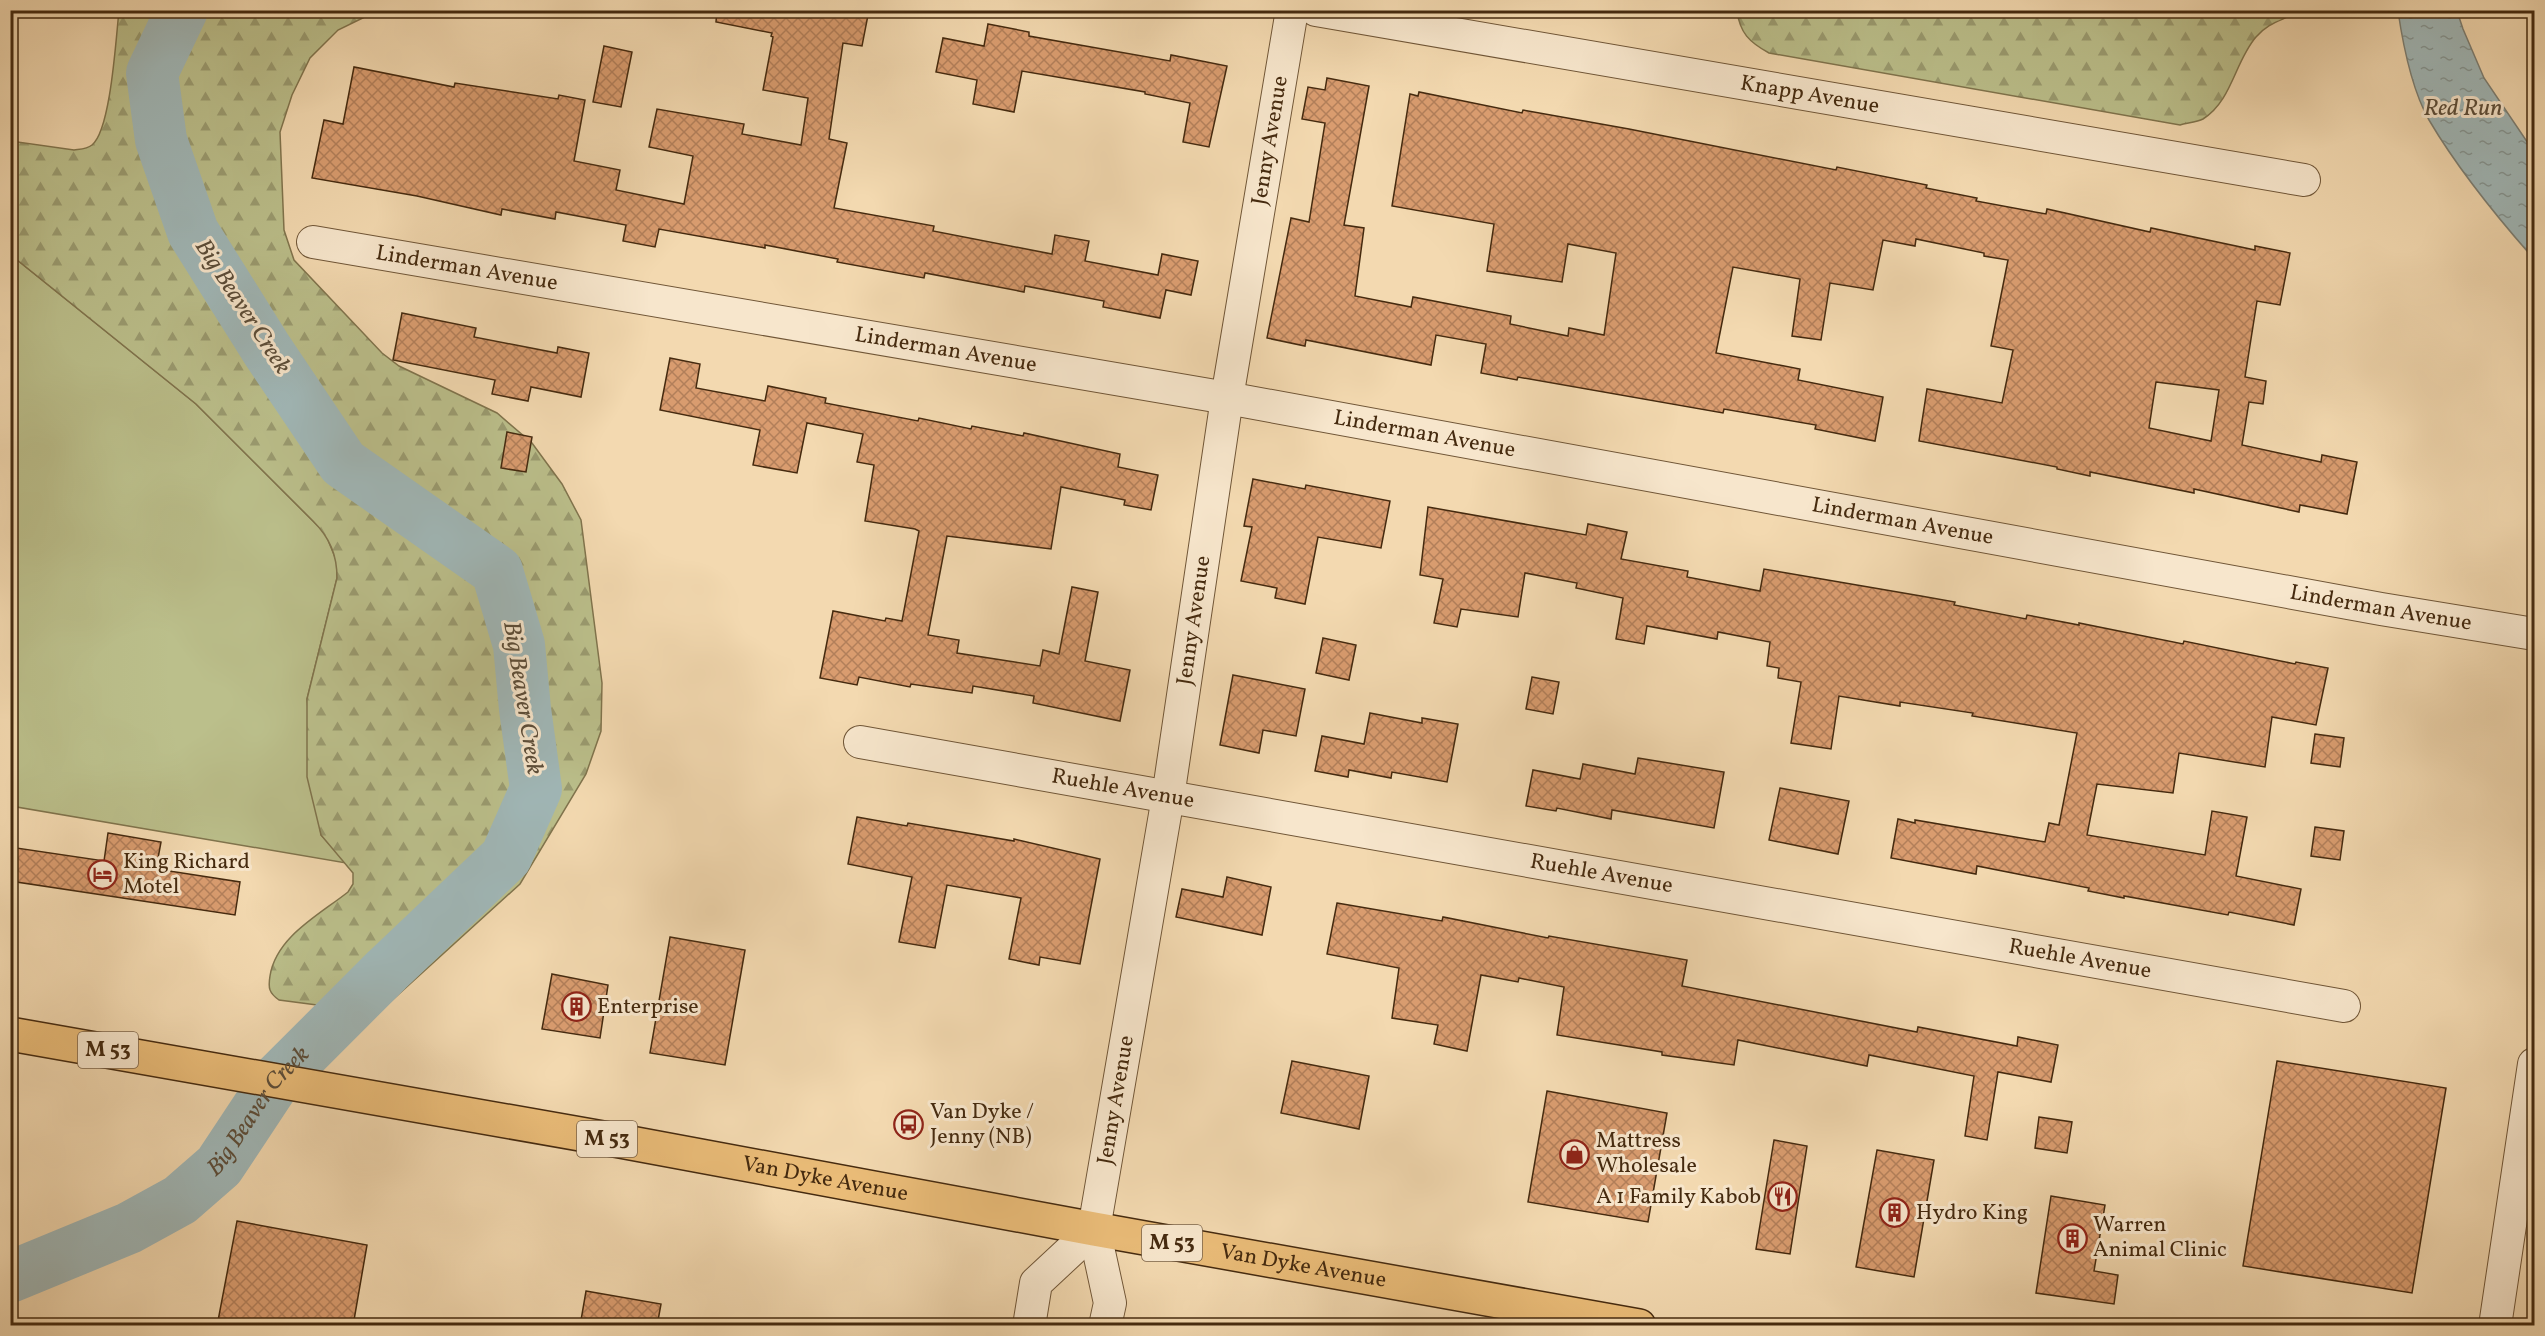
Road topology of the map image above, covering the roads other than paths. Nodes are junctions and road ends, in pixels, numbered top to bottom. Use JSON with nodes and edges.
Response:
{"nodes":[{"id":1,"x":1292,"y":10,"type":"edge"},
{"id":2,"x":1316,"y":10,"type":"edge"},
{"id":3,"x":2304,"y":180,"type":"dead end"},
{"id":4,"x":313,"y":242,"type":"dead end"},
{"id":5,"x":1227,"y":398,"type":"junction"},
{"id":6,"x":2535,"y":634,"type":"edge"},
{"id":7,"x":860,"y":742,"type":"dead end"},
{"id":8,"x":1168,"y":797,"type":"junction"},
{"id":9,"x":2344,"y":1006,"type":"dead end"},
{"id":10,"x":10,"y":1034,"type":"edge"},
{"id":11,"x":2535,"y":1064,"type":"edge"},
{"id":12,"x":1094,"y":1230,"type":"junction"},
{"id":13,"x":1029,"y":1326,"type":"edge"},
{"id":14,"x":1105,"y":1326,"type":"edge"},
{"id":15,"x":1639,"y":1326,"type":"edge"},
{"id":16,"x":2495,"y":1326,"type":"edge"}],
"edges":[{"from":1,"to":5,"type":"street","name":"Jenny Avenue"},
{"from":2,"to":3,"type":"street","name":"Knapp Avenue"},
{"from":4,"to":5,"type":"street","name":"Linderman Avenue"},
{"from":5,"to":6,"type":"street","name":"Linderman Avenue"},
{"from":5,"to":8,"type":"street","name":"Jenny Avenue"},
{"from":7,"to":8,"type":"street","name":"Ruehle Avenue"},
{"from":8,"to":9,"type":"street","name":"Ruehle Avenue"},
{"from":8,"to":12,"type":"street","name":"Jenny Avenue"},
{"from":10,"to":12,"type":"main road","name":"Van Dyke Avenue","number":"M 53"},
{"from":11,"to":16,"type":"street"},
{"from":12,"to":13,"type":"street"},
{"from":12,"to":14,"type":"street"},
{"from":12,"to":15,"type":"main road","name":"Van Dyke Avenue","number":"M 53"}]}
